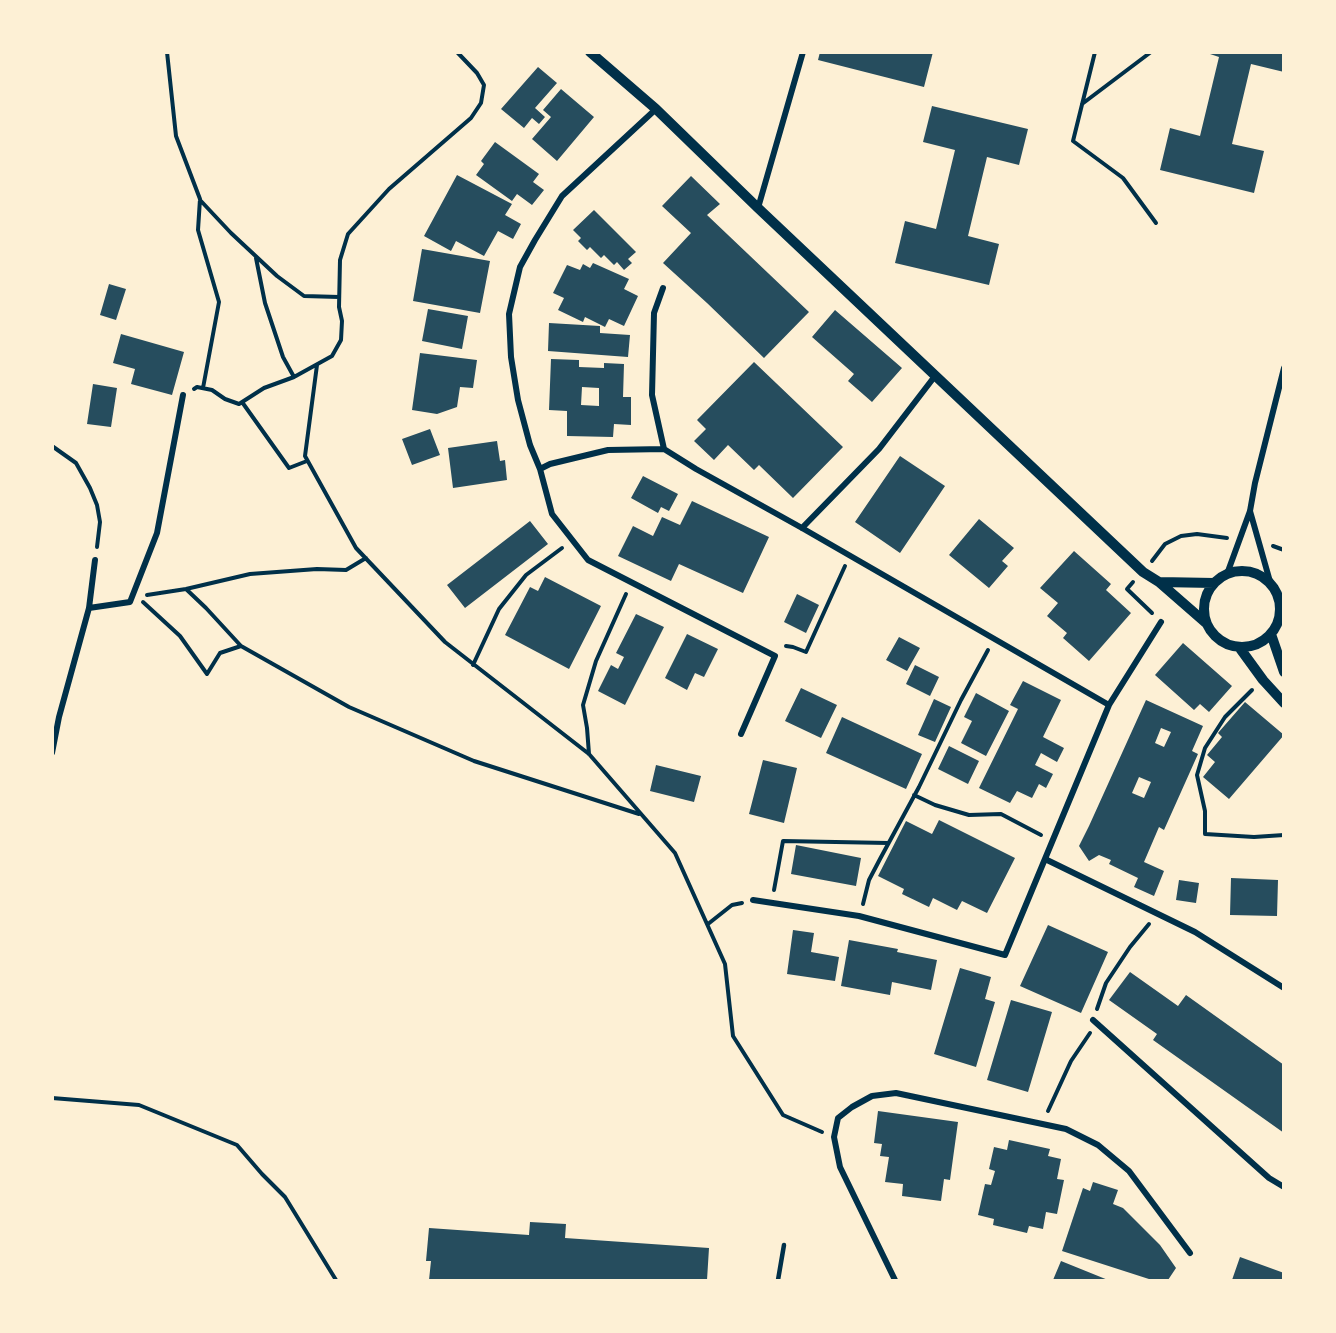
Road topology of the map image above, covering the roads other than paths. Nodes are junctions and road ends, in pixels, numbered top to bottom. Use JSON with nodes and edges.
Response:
{"nodes":[{"id":1,"x":590,"y":52,"type":"edge"},
{"id":2,"x":803,"y":52,"type":"edge"},
{"id":3,"x":656,"y":109,"type":"junction"},
{"id":4,"x":758,"y":208,"type":"junction"},
{"id":5,"x":663,"y":288,"type":"dead end"},
{"id":6,"x":1284,"y":369,"type":"edge"},
{"id":7,"x":935,"y":376,"type":"junction"},
{"id":8,"x":183,"y":395,"type":"road end"},
{"id":9,"x":664,"y":449,"type":"junction"},
{"id":10,"x":540,"y":469,"type":"junction"},
{"id":11,"x":1250,"y":511,"type":"junction"},
{"id":12,"x":802,"y":528,"type":"junction"},
{"id":13,"x":95,"y":560,"type":"road end"},
{"id":14,"x":1227,"y":574,"type":"junction"},
{"id":15,"x":1159,"y":582,"type":"junction"},
{"id":16,"x":1214,"y":583,"type":"junction"},
{"id":17,"x":1271,"y":585,"type":"junction"},
{"id":18,"x":89,"y":608,"type":"junction"},
{"id":19,"x":1161,"y":622,"type":"road end"},
{"id":20,"x":1206,"y":623,"type":"junction"},
{"id":21,"x":1271,"y":634,"type":"junction"},
{"id":22,"x":1239,"y":647,"type":"junction"},
{"id":23,"x":1284,"y":672,"type":"edge"},
{"id":24,"x":1284,"y":703,"type":"edge"},
{"id":25,"x":1109,"y":705,"type":"junction"},
{"id":26,"x":741,"y":734,"type":"dead end"},
{"id":27,"x":52,"y":753,"type":"edge"},
{"id":28,"x":1045,"y":859,"type":"junction"},
{"id":29,"x":753,"y":900,"type":"road end"},
{"id":30,"x":1284,"y":988,"type":"edge"},
{"id":31,"x":1093,"y":1020,"type":"road end"},
{"id":32,"x":1284,"y":1187,"type":"edge"},
{"id":33,"x":784,"y":1245,"type":"dead end"},
{"id":34,"x":1190,"y":1253,"type":"dead end"},
{"id":35,"x":778,"y":1281,"type":"edge"},
{"id":36,"x":895,"y":1281,"type":"edge"}],
"edges":[{"from":1,"to":3,"type":"street"},
{"from":2,"to":4,"type":"street"},
{"from":3,"to":4,"type":"street"},
{"from":3,"to":10,"type":"street"},
{"from":4,"to":7,"type":"street"},
{"from":5,"to":9,"type":"street"},
{"from":6,"to":11,"type":"street"},
{"from":7,"to":12,"type":"street"},
{"from":7,"to":15,"type":"street"},
{"from":8,"to":18,"type":"street"},
{"from":9,"to":10,"type":"street"},
{"from":9,"to":12,"type":"street"},
{"from":10,"to":26,"type":"street"},
{"from":11,"to":14,"type":"street"},
{"from":11,"to":17,"type":"street"},
{"from":12,"to":25,"type":"street"},
{"from":13,"to":18,"type":"street"},
{"from":14,"to":16,"type":"street"},
{"from":14,"to":17,"type":"street"},
{"from":15,"to":16,"type":"street"},
{"from":15,"to":20,"type":"street"},
{"from":16,"to":20,"type":"street"},
{"from":17,"to":21,"type":"street"},
{"from":18,"to":27,"type":"street"},
{"from":19,"to":25,"type":"street"},
{"from":20,"to":22,"type":"street"},
{"from":21,"to":22,"type":"street"},
{"from":21,"to":23,"type":"street"},
{"from":22,"to":24,"type":"street"},
{"from":25,"to":28,"type":"street"},
{"from":28,"to":29,"type":"street"},
{"from":28,"to":30,"type":"street"},
{"from":31,"to":32,"type":"street"},
{"from":33,"to":35,"type":"lane"},
{"from":34,"to":36,"type":"street"}]}
